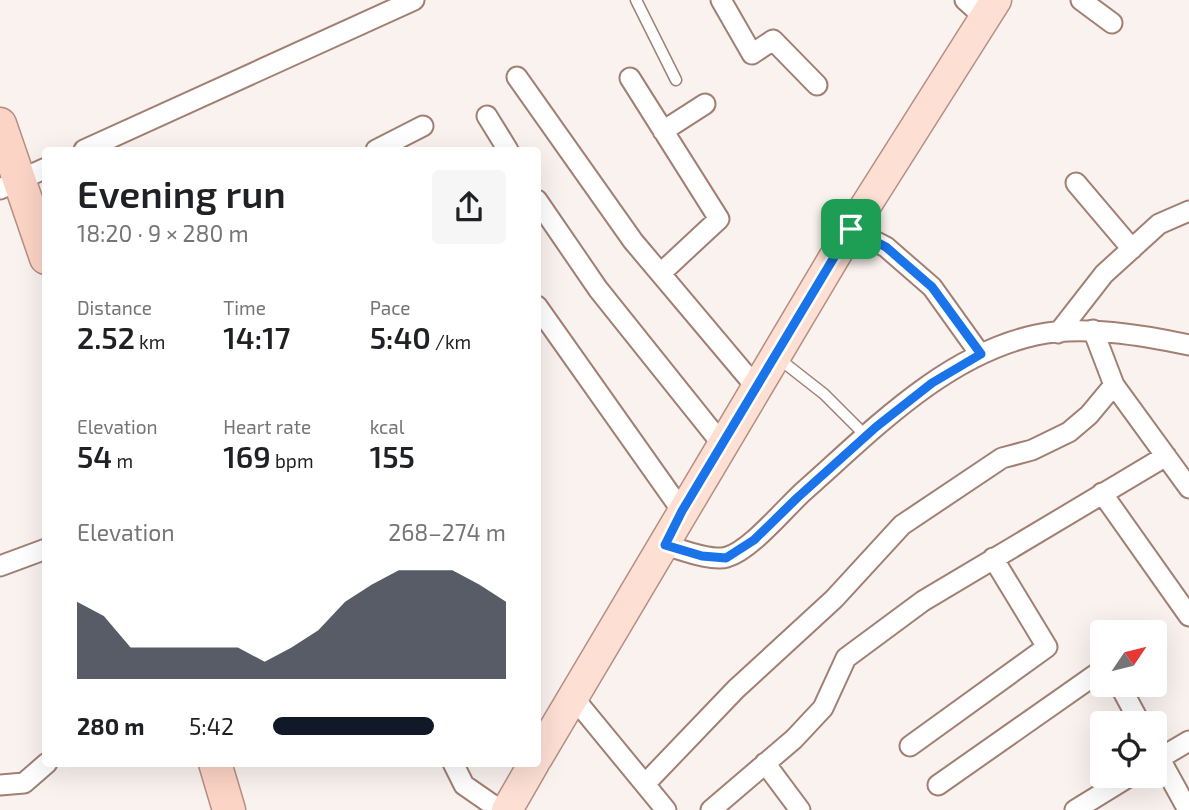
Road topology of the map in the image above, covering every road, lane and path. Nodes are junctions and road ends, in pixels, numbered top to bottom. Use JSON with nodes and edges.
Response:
{"nodes":[{"id":1,"x":414,"y":0,"type":"edge"},
{"id":2,"x":636,"y":0,"type":"edge"},
{"id":3,"x":720,"y":0,"type":"edge"},
{"id":4,"x":1080,"y":0,"type":"edge"},
{"id":5,"x":982,"y":6,"type":"edge"},
{"id":6,"x":1112,"y":23,"type":"dead end"},
{"id":7,"x":517,"y":77,"type":"dead end"},
{"id":8,"x":630,"y":78,"type":"dead end"},
{"id":9,"x":676,"y":80,"type":"dead end"},
{"id":10,"x":817,"y":85,"type":"dead end"},
{"id":11,"x":705,"y":104,"type":"dead end"},
{"id":12,"x":487,"y":116,"type":"dead end"},
{"id":13,"x":0,"y":124,"type":"edge"},
{"id":14,"x":423,"y":126,"type":"dead end"},
{"id":15,"x":663,"y":131,"type":"junction"},
{"id":16,"x":91,"y":147,"type":"edge"},
{"id":17,"x":382,"y":147,"type":"edge"},
{"id":18,"x":506,"y":147,"type":"edge"},
{"id":19,"x":21,"y":179,"type":"edge"},
{"id":20,"x":1076,"y":183,"type":"dead end"},
{"id":21,"x":541,"y":206,"type":"edge"},
{"id":22,"x":1189,"y":211,"type":"edge"},
{"id":23,"x":851,"y":229,"type":"junction"},
{"id":24,"x":42,"y":245,"type":"edge"},
{"id":25,"x":1132,"y":249,"type":"junction"},
{"id":26,"x":661,"y":274,"type":"junction"},
{"id":27,"x":541,"y":312,"type":"edge"},
{"id":28,"x":1093,"y":330,"type":"junction"},
{"id":29,"x":1058,"y":333,"type":"junction"},
{"id":30,"x":1189,"y":345,"type":"edge"},
{"id":31,"x":981,"y":354,"type":"junction"},
{"id":32,"x":775,"y":356,"type":"junction"},
{"id":33,"x":1114,"y":385,"type":"junction"},
{"id":34,"x":756,"y":387,"type":"junction"},
{"id":35,"x":866,"y":436,"type":"junction"},
{"id":36,"x":722,"y":444,"type":"junction"},
{"id":37,"x":1166,"y":456,"type":"junction"},
{"id":38,"x":1189,"y":488,"type":"edge"},
{"id":39,"x":1102,"y":493,"type":"junction"},
{"id":40,"x":682,"y":511,"type":"junction"},
{"id":41,"x":665,"y":545,"type":"junction"},
{"id":42,"x":42,"y":550,"type":"edge"},
{"id":43,"x":993,"y":558,"type":"junction"},
{"id":44,"x":0,"y":566,"type":"edge"},
{"id":45,"x":1189,"y":616,"type":"edge"},
{"id":46,"x":1090,"y":678,"type":"edge"},
{"id":47,"x":573,"y":696,"type":"junction"},
{"id":48,"x":1189,"y":741,"type":"edge"},
{"id":49,"x":910,"y":746,"type":"dead end"},
{"id":50,"x":541,"y":751,"type":"edge"},
{"id":51,"x":1167,"y":751,"type":"edge"},
{"id":52,"x":765,"y":762,"type":"junction"},
{"id":53,"x":42,"y":767,"type":"edge"},
{"id":54,"x":216,"y":767,"type":"edge"},
{"id":55,"x":455,"y":767,"type":"edge"},
{"id":56,"x":532,"y":767,"type":"edge"},
{"id":57,"x":1167,"y":773,"type":"edge"},
{"id":58,"x":645,"y":784,"type":"junction"},
{"id":59,"x":0,"y":785,"type":"edge"},
{"id":60,"x":938,"y":785,"type":"dead end"},
{"id":61,"x":1111,"y":788,"type":"edge"},
{"id":62,"x":229,"y":810,"type":"edge"},
{"id":63,"x":500,"y":810,"type":"edge"},
{"id":64,"x":507,"y":810,"type":"edge"},
{"id":65,"x":666,"y":810,"type":"edge"},
{"id":66,"x":711,"y":810,"type":"edge"},
{"id":67,"x":800,"y":810,"type":"edge"},
{"id":68,"x":1075,"y":810,"type":"edge"},
{"id":69,"x":1188,"y":810,"type":"edge"}],
"edges":[{"from":1,"to":16,"type":"street"},
{"from":2,"to":9,"type":"lane"},
{"from":3,"to":10,"type":"street"},
{"from":4,"to":6,"type":"street"},
{"from":5,"to":23,"type":"main road"},
{"from":7,"to":26,"type":"street"},
{"from":8,"to":15,"type":"street"},
{"from":11,"to":15,"type":"street"},
{"from":12,"to":18,"type":"street"},
{"from":13,"to":19,"type":"highway"},
{"from":14,"to":17,"type":"street"},
{"from":15,"to":26,"type":"street"},
{"from":19,"to":24,"type":"highway"},
{"from":20,"to":25,"type":"street"},
{"from":21,"to":36,"type":"street"},
{"from":22,"to":25,"type":"street"},
{"from":23,"to":31,"type":"street"},
{"from":23,"to":32,"type":"main road"},
{"from":25,"to":29,"type":"street"},
{"from":26,"to":34,"type":"street"},
{"from":27,"to":40,"type":"street"},
{"from":28,"to":29,"type":"street"},
{"from":28,"to":30,"type":"street"},
{"from":28,"to":33,"type":"street"},
{"from":29,"to":31,"type":"street"},
{"from":31,"to":35,"type":"street"},
{"from":32,"to":34,"type":"main road"},
{"from":32,"to":35,"type":"lane"},
{"from":33,"to":37,"type":"street"},
{"from":33,"to":58,"type":"street"},
{"from":34,"to":36,"type":"main road"},
{"from":35,"to":41,"type":"street"},
{"from":36,"to":40,"type":"main road"},
{"from":37,"to":38,"type":"street"},
{"from":37,"to":39,"type":"street"},
{"from":39,"to":43,"type":"street"},
{"from":39,"to":45,"type":"street"},
{"from":40,"to":41,"type":"main road"},
{"from":41,"to":47,"type":"main road"},
{"from":42,"to":44,"type":"street"},
{"from":43,"to":49,"type":"street"},
{"from":43,"to":52,"type":"street"},
{"from":46,"to":60,"type":"street"},
{"from":47,"to":50,"type":"main road"},
{"from":47,"to":58,"type":"street"},
{"from":48,"to":51,"type":"street"},
{"from":52,"to":66,"type":"street"},
{"from":52,"to":67,"type":"street"},
{"from":53,"to":59,"type":"street"},
{"from":54,"to":62,"type":"highway"},
{"from":55,"to":63,"type":"street"},
{"from":56,"to":64,"type":"main road"},
{"from":57,"to":69,"type":"street"},
{"from":58,"to":65,"type":"street"},
{"from":61,"to":68,"type":"street"}]}
